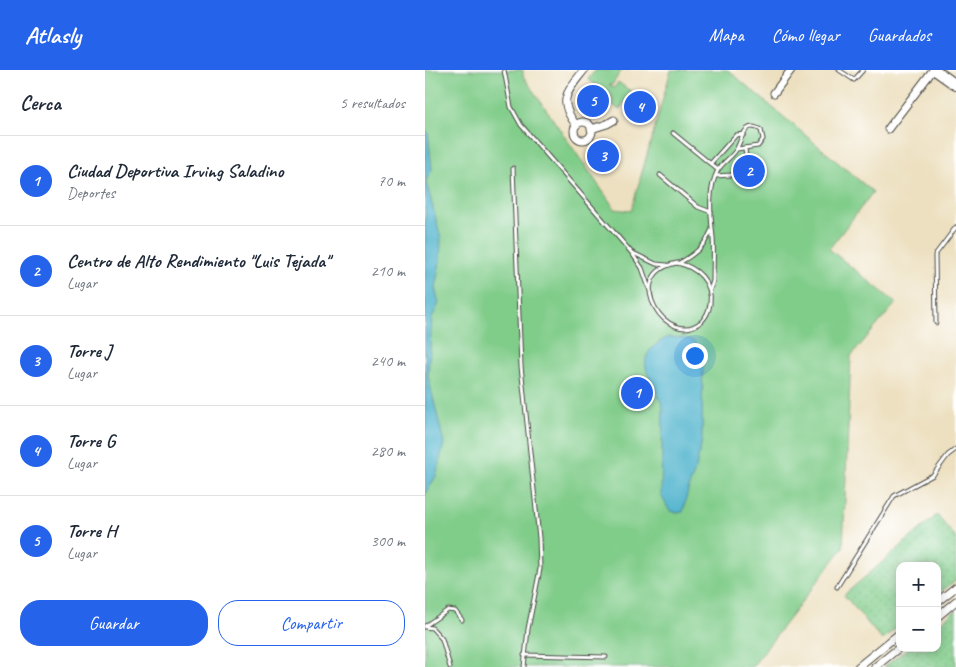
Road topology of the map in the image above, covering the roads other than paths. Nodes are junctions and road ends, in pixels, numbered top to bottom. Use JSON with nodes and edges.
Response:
{"nodes":[{"id":1,"x":504,"y":70,"type":"edge"},
{"id":2,"x":584,"y":70,"type":"edge"},
{"id":3,"x":791,"y":70,"type":"edge"},
{"id":4,"x":839,"y":70,"type":"edge"},
{"id":5,"x":863,"y":70,"type":"edge"},
{"id":6,"x":934,"y":70,"type":"edge"},
{"id":7,"x":956,"y":86,"type":"edge"},
{"id":8,"x":774,"y":93,"type":"dead end"},
{"id":9,"x":611,"y":124,"type":"dead end"},
{"id":10,"x":576,"y":125,"type":"junction"},
{"id":11,"x":591,"y":128,"type":"junction"},
{"id":12,"x":888,"y":129,"type":"dead end"},
{"id":13,"x":673,"y":133,"type":"dead end"},
{"id":14,"x":744,"y":133,"type":"junction"},
{"id":15,"x":745,"y":148,"type":"junction"},
{"id":16,"x":737,"y":149,"type":"junction"},
{"id":17,"x":711,"y":163,"type":"junction"},
{"id":18,"x":513,"y":168,"type":"dead end"},
{"id":19,"x":719,"y":170,"type":"junction"},
{"id":20,"x":660,"y":175,"type":"dead end"},
{"id":21,"x":716,"y":176,"type":"junction"},
{"id":22,"x":711,"y":212,"type":"junction"},
{"id":23,"x":956,"y":227,"type":"edge"},
{"id":24,"x":711,"y":231,"type":"junction"},
{"id":25,"x":631,"y":252,"type":"junction"},
{"id":26,"x":677,"y":263,"type":"junction"},
{"id":27,"x":668,"y":265,"type":"junction"},
{"id":28,"x":710,"y":290,"type":"junction"},
{"id":29,"x":650,"y":291,"type":"junction"},
{"id":30,"x":936,"y":323,"type":"dead end"},
{"id":31,"x":956,"y":449,"type":"edge"},
{"id":32,"x":837,"y":587,"type":"dead end"},
{"id":33,"x":956,"y":587,"type":"edge"},
{"id":34,"x":941,"y":599,"type":"edge"},
{"id":35,"x":956,"y":602,"type":"edge"},
{"id":36,"x":941,"y":614,"type":"edge"},
{"id":37,"x":462,"y":620,"type":"dead end"},
{"id":38,"x":425,"y":626,"type":"edge"},
{"id":39,"x":896,"y":636,"type":"edge"},
{"id":40,"x":896,"y":650,"type":"edge"},
{"id":41,"x":524,"y":655,"type":"junction"},
{"id":42,"x":606,"y":657,"type":"dead end"},
{"id":43,"x":450,"y":667,"type":"edge"},
{"id":44,"x":524,"y":667,"type":"edge"},
{"id":45,"x":858,"y":667,"type":"edge"},
{"id":46,"x":875,"y":667,"type":"edge"}],
"edges":[{"from":1,"to":25,"type":"lane"},
{"from":2,"to":10,"type":"street"},
{"from":3,"to":8,"type":"street"},
{"from":4,"to":5,"type":"lane"},
{"from":6,"to":7,"type":"main road"},
{"from":6,"to":12,"type":"street"},
{"from":9,"to":11,"type":"street"},
{"from":10,"to":11,"type":"street"},
{"from":10,"to":11,"type":"street"},
{"from":13,"to":17,"type":"lane"},
{"from":14,"to":15,"type":"lane"},
{"from":14,"to":16,"type":"lane"},
{"from":14,"to":17,"type":"lane"},
{"from":15,"to":16,"type":"lane"},
{"from":15,"to":21,"type":"lane"},
{"from":16,"to":19,"type":"lane"},
{"from":17,"to":19,"type":"lane"},
{"from":18,"to":41,"type":"lane"},
{"from":19,"to":21,"type":"lane"},
{"from":20,"to":22,"type":"lane"},
{"from":21,"to":22,"type":"lane"},
{"from":22,"to":24,"type":"lane"},
{"from":23,"to":30,"type":"lane"},
{"from":24,"to":26,"type":"lane"},
{"from":24,"to":28,"type":"lane"},
{"from":25,"to":27,"type":"lane"},
{"from":25,"to":29,"type":"lane"},
{"from":26,"to":27,"type":"lane"},
{"from":26,"to":28,"type":"lane"},
{"from":27,"to":29,"type":"lane"},
{"from":28,"to":29,"type":"lane"},
{"from":31,"to":32,"type":"lane"},
{"from":33,"to":34,"type":"street"},
{"from":35,"to":36,"type":"street"},
{"from":37,"to":38,"type":"lane"},
{"from":38,"to":43,"type":"lane"},
{"from":39,"to":45,"type":"street"},
{"from":40,"to":46,"type":"street"},
{"from":41,"to":42,"type":"lane"},
{"from":41,"to":44,"type":"lane"}]}
